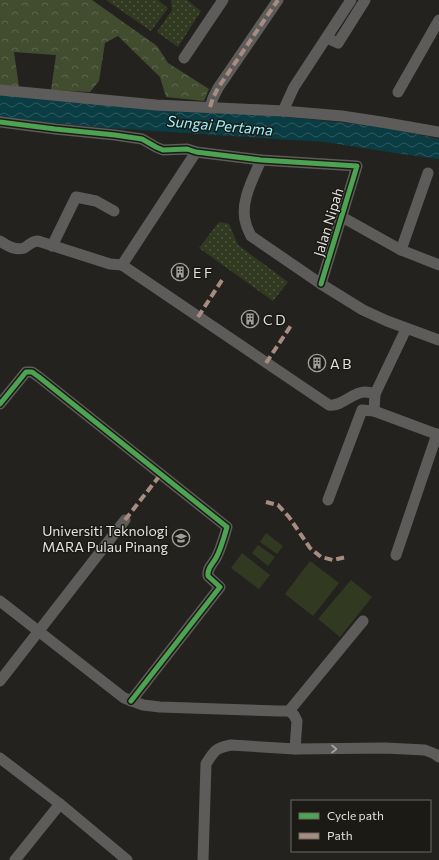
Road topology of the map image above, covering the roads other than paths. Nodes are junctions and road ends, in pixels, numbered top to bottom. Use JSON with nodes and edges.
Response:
{"nodes":[{"id":1,"x":223,"y":0,"type":"edge"},
{"id":2,"x":278,"y":0,"type":"edge"},
{"id":3,"x":352,"y":0,"type":"edge"},
{"id":4,"x":365,"y":0,"type":"edge"},
{"id":5,"x":439,"y":20,"type":"edge"},
{"id":6,"x":327,"y":38,"type":"junction"},
{"id":7,"x":184,"y":58,"type":"dead end"},
{"id":8,"x":0,"y":90,"type":"edge"},
{"id":9,"x":398,"y":92,"type":"dead end"},
{"id":10,"x":210,"y":107,"type":"junction"},
{"id":11,"x":283,"y":111,"type":"junction"},
{"id":12,"x":0,"y":122,"type":"edge"},
{"id":13,"x":439,"y":132,"type":"edge"},
{"id":14,"x":196,"y":152,"type":"junction"},
{"id":15,"x":261,"y":160,"type":"junction"},
{"id":16,"x":428,"y":173,"type":"dead end"},
{"id":17,"x":114,"y":211,"type":"dead end"},
{"id":18,"x":342,"y":217,"type":"junction"},
{"id":19,"x":0,"y":241,"type":"edge"},
{"id":20,"x":52,"y":246,"type":"junction"},
{"id":21,"x":401,"y":250,"type":"junction"},
{"id":22,"x":122,"y":265,"type":"junction"},
{"id":23,"x":439,"y":265,"type":"edge"},
{"id":24,"x":321,"y":284,"type":"junction"},
{"id":25,"x":406,"y":329,"type":"junction"},
{"id":26,"x":439,"y":340,"type":"edge"},
{"id":27,"x":375,"y":394,"type":"junction"},
{"id":28,"x":0,"y":404,"type":"edge"},
{"id":29,"x":374,"y":411,"type":"junction"},
{"id":30,"x":438,"y":434,"type":"edge"},
{"id":31,"x":328,"y":500,"type":"dead end"},
{"id":32,"x":125,"y":520,"type":"dead end"},
{"id":33,"x":396,"y":555,"type":"dead end"},
{"id":34,"x":0,"y":601,"type":"edge"},
{"id":35,"x":363,"y":621,"type":"dead end"},
{"id":36,"x":39,"y":632,"type":"junction"},
{"id":37,"x":0,"y":681,"type":"edge"},
{"id":38,"x":131,"y":701,"type":"junction"},
{"id":39,"x":289,"y":710,"type":"junction"},
{"id":40,"x":295,"y":749,"type":"junction"},
{"id":41,"x":439,"y":757,"type":"edge"},
{"id":42,"x":0,"y":758,"type":"edge"},
{"id":43,"x":60,"y":804,"type":"junction"},
{"id":44,"x":15,"y":860,"type":"edge"},
{"id":45,"x":127,"y":860,"type":"edge"},
{"id":46,"x":202,"y":860,"type":"edge"}],
"edges":[{"from":1,"to":7,"type":"street"},
{"from":2,"to":10,"type":"street"},
{"from":3,"to":6,"type":"street"},
{"from":4,"to":6,"type":"street"},
{"from":5,"to":9,"type":"street"},
{"from":6,"to":11,"type":"street"},
{"from":8,"to":10,"type":"street"},
{"from":10,"to":11,"type":"street"},
{"from":11,"to":13,"type":"street"},
{"from":12,"to":14,"type":"street"},
{"from":14,"to":15,"type":"street"},
{"from":14,"to":22,"type":"street"},
{"from":15,"to":18,"type":"street","name":"Jalan Nipah"},
{"from":15,"to":24,"type":"street","name":"Jalan Nipah"},
{"from":16,"to":21,"type":"street"},
{"from":17,"to":20,"type":"street"},
{"from":18,"to":21,"type":"street"},
{"from":18,"to":24,"type":"street","name":"Jalan Nipah"},
{"from":19,"to":20,"type":"street"},
{"from":20,"to":22,"type":"street"},
{"from":21,"to":23,"type":"street"},
{"from":22,"to":27,"type":"street"},
{"from":24,"to":25,"type":"street","name":"Jalan Nipah"},
{"from":25,"to":26,"type":"street","name":"Jalan Nipah"},
{"from":25,"to":27,"type":"street"},
{"from":27,"to":29,"type":"street"},
{"from":28,"to":38,"type":"street"},
{"from":29,"to":30,"type":"street"},
{"from":29,"to":31,"type":"street"},
{"from":30,"to":33,"type":"street"},
{"from":32,"to":36,"type":"street"},
{"from":34,"to":36,"type":"street"},
{"from":35,"to":39,"type":"street"},
{"from":36,"to":37,"type":"street"},
{"from":36,"to":38,"type":"street"},
{"from":38,"to":39,"type":"street"},
{"from":39,"to":40,"type":"street"},
{"from":40,"to":41,"type":"street","one_way":true},
{"from":40,"to":46,"type":"street"},
{"from":42,"to":43,"type":"street"},
{"from":43,"to":44,"type":"street"},
{"from":43,"to":45,"type":"street"}]}
